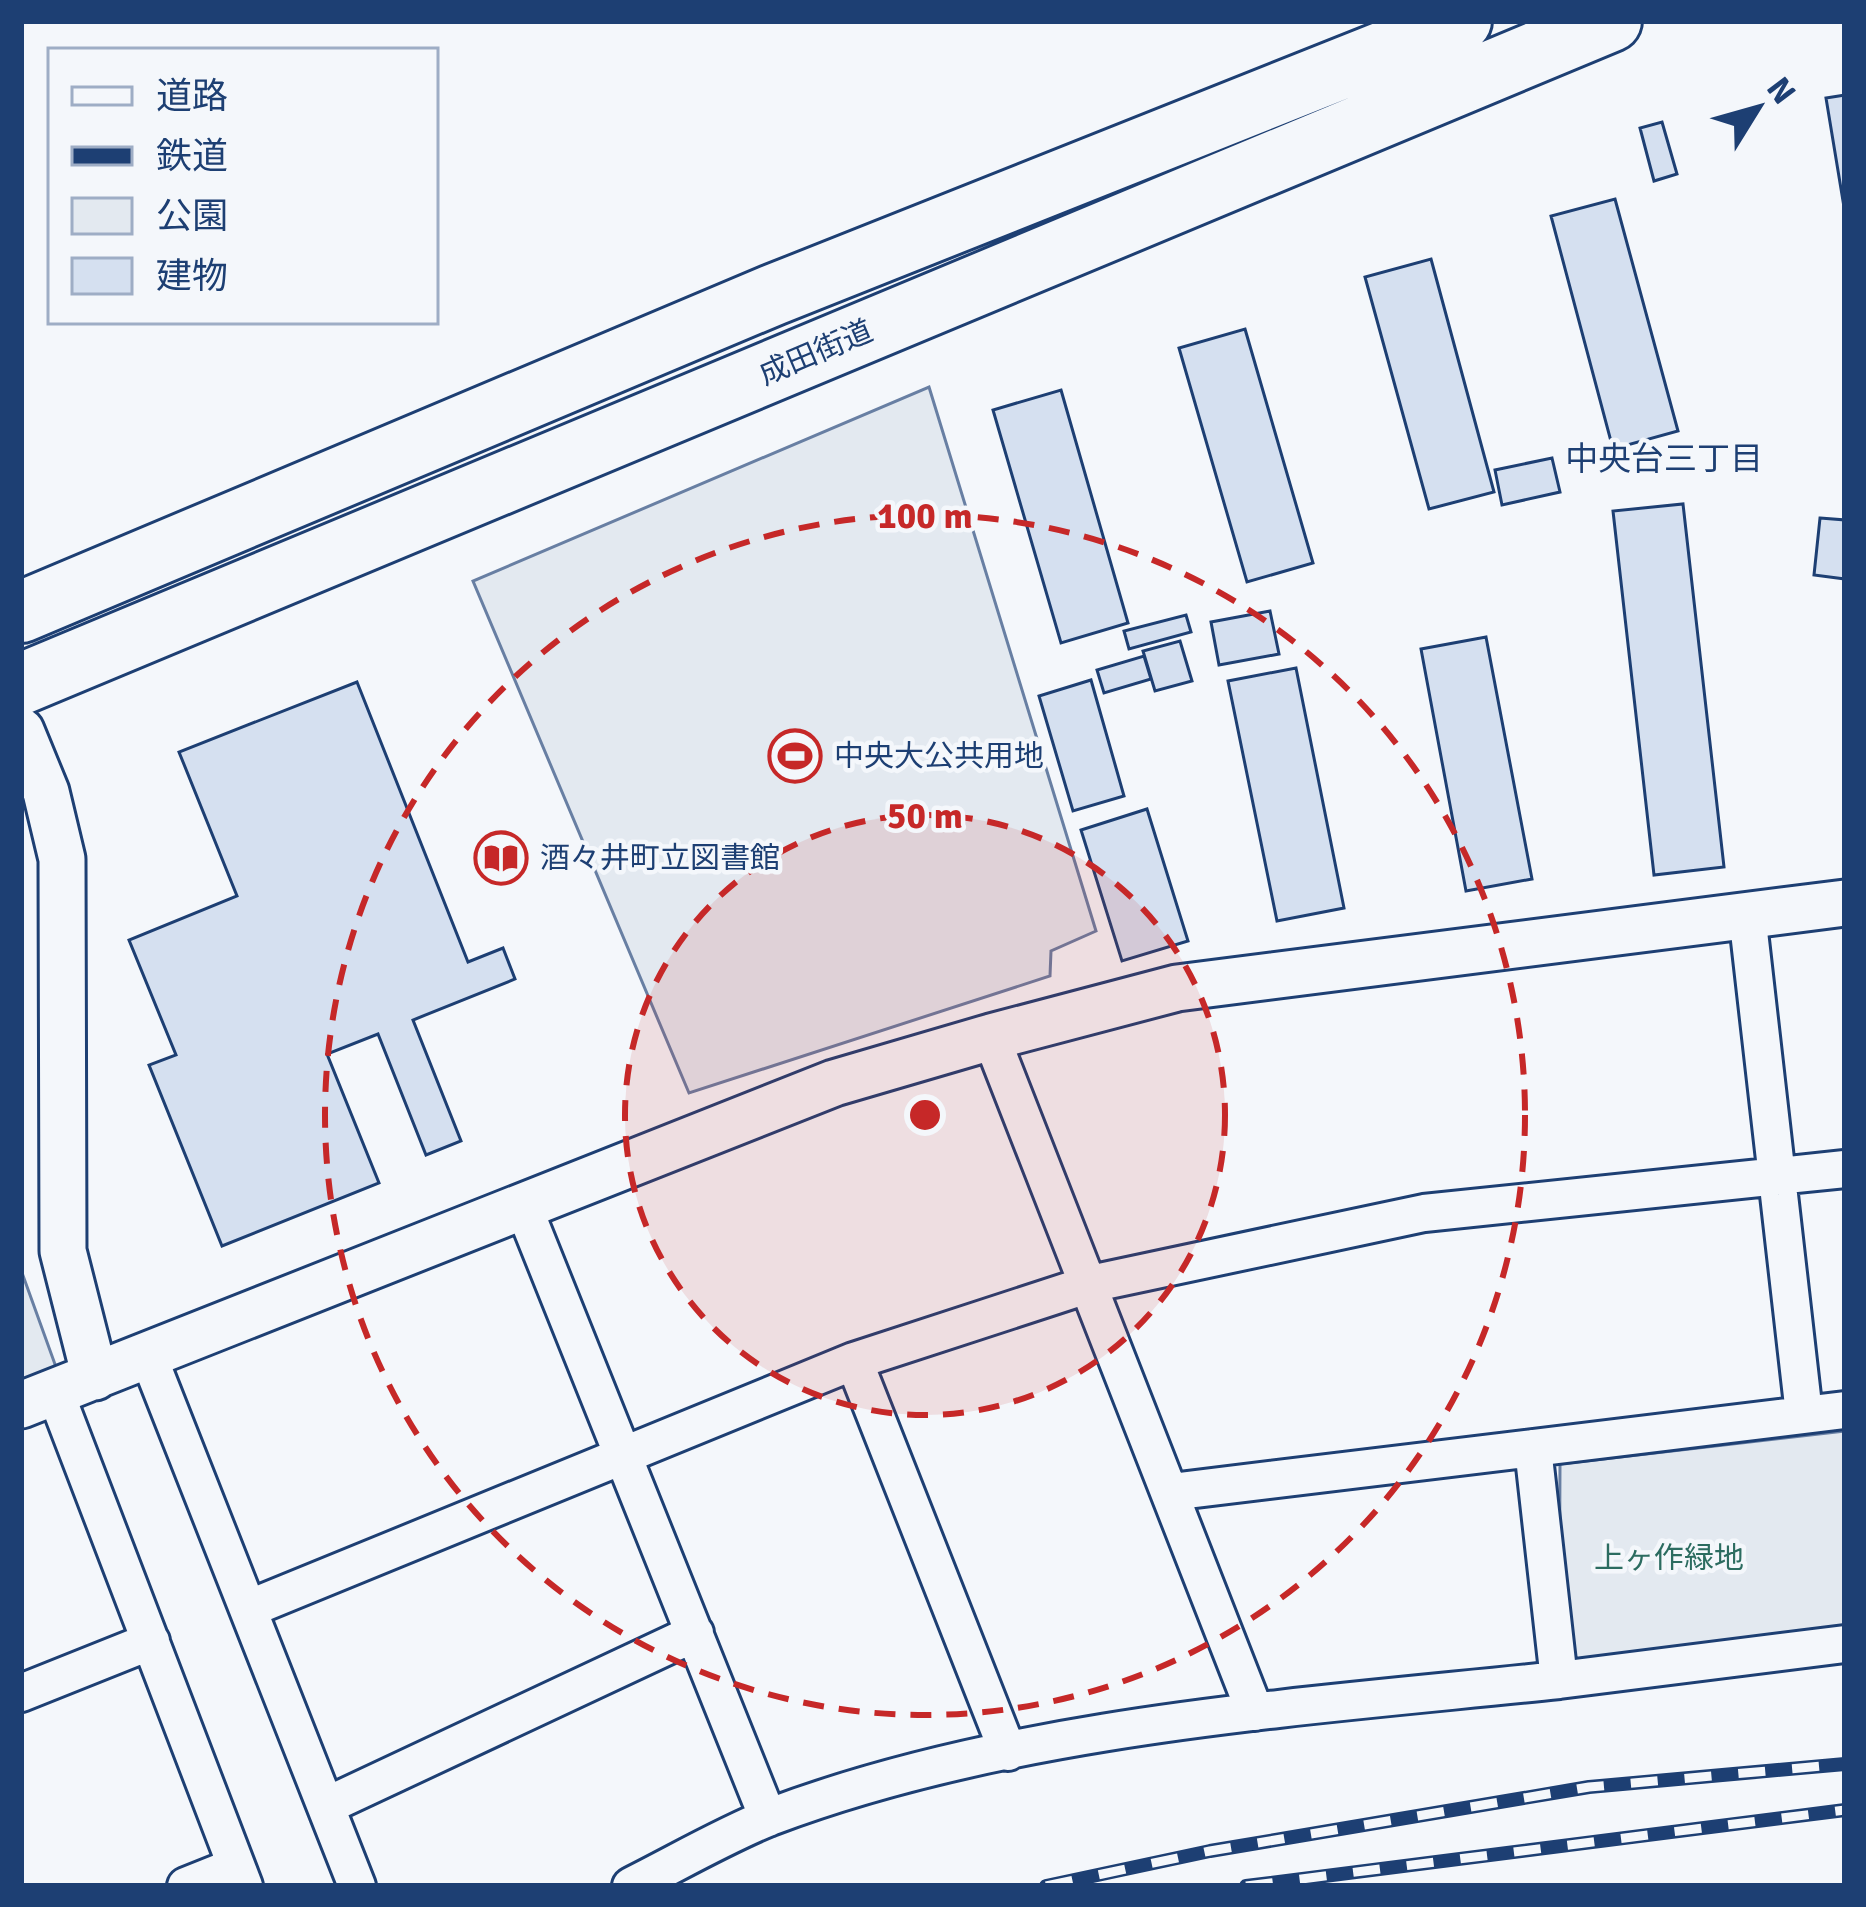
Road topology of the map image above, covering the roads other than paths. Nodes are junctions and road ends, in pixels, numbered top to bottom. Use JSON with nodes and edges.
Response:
{"nodes":[{"id":1,"x":1461,"y":21,"type":"edge"},
{"id":2,"x":1611,"y":21,"type":"edge"},
{"id":3,"x":21,"y":612,"type":"edge"},
{"id":4,"x":21,"y":684,"type":"edge"},
{"id":5,"x":21,"y":730,"type":"edge"},
{"id":6,"x":1845,"y":902,"type":"edge"},
{"id":7,"x":1747,"y":914,"type":"junction"},
{"id":8,"x":991,"y":1037,"type":"junction"},
{"id":9,"x":1845,"y":1169,"type":"edge"},
{"id":10,"x":1775,"y":1177,"type":"junction"},
{"id":11,"x":523,"y":1206,"type":"junction"},
{"id":12,"x":1090,"y":1284,"type":"junction"},
{"id":13,"x":149,"y":1358,"type":"junction"},
{"id":14,"x":854,"y":1361,"type":"junction"},
{"id":15,"x":57,"y":1391,"type":"edge"},
{"id":16,"x":1845,"y":1410,"type":"edge"},
{"id":17,"x":1804,"y":1414,"type":"junction"},
{"id":18,"x":1533,"y":1448,"type":"junction"},
{"id":19,"x":623,"y":1454,"type":"junction"},
{"id":20,"x":1172,"y":1492,"type":"junction"},
{"id":21,"x":248,"y":1609,"type":"junction"},
{"id":22,"x":695,"y":1634,"type":"junction"},
{"id":23,"x":151,"y":1641,"type":"junction"},
{"id":24,"x":1845,"y":1644,"type":"edge"},
{"id":25,"x":1559,"y":1680,"type":"junction"},
{"id":26,"x":21,"y":1693,"type":"edge"},
{"id":27,"x":1255,"y":1712,"type":"junction"},
{"id":28,"x":1008,"y":1752,"type":"junction"},
{"id":29,"x":326,"y":1806,"type":"junction"},
{"id":30,"x":768,"y":1818,"type":"junction"},
{"id":31,"x":240,"y":1876,"type":"edge"},
{"id":32,"x":185,"y":1886,"type":"edge"},
{"id":33,"x":357,"y":1886,"type":"edge"},
{"id":34,"x":631,"y":1886,"type":"edge"}],
"edges":[{"from":1,"to":3,"type":"highway"},
{"from":2,"to":4,"type":"highway","name":"成田街道"},
{"from":5,"to":15,"type":"street"},
{"from":6,"to":7,"type":"street"},
{"from":7,"to":8,"type":"street"},
{"from":7,"to":10,"type":"street"},
{"from":8,"to":11,"type":"street"},
{"from":8,"to":12,"type":"street"},
{"from":9,"to":10,"type":"street"},
{"from":10,"to":12,"type":"street"},
{"from":10,"to":17,"type":"street"},
{"from":11,"to":13,"type":"street"},
{"from":11,"to":19,"type":"street"},
{"from":12,"to":14,"type":"street"},
{"from":12,"to":20,"type":"street"},
{"from":13,"to":15,"type":"street"},
{"from":13,"to":21,"type":"street"},
{"from":14,"to":19,"type":"street"},
{"from":14,"to":28,"type":"street"},
{"from":15,"to":23,"type":"street"},
{"from":16,"to":17,"type":"street"},
{"from":17,"to":18,"type":"street"},
{"from":18,"to":20,"type":"street"},
{"from":18,"to":25,"type":"street"},
{"from":19,"to":21,"type":"street"},
{"from":19,"to":22,"type":"street"},
{"from":20,"to":27,"type":"street"},
{"from":21,"to":29,"type":"street"},
{"from":22,"to":29,"type":"street"},
{"from":22,"to":30,"type":"street"},
{"from":23,"to":26,"type":"street"},
{"from":23,"to":31,"type":"street"},
{"from":24,"to":25,"type":"street"},
{"from":25,"to":27,"type":"street"},
{"from":27,"to":28,"type":"street"},
{"from":28,"to":30,"type":"street"},
{"from":29,"to":33,"type":"street"},
{"from":30,"to":34,"type":"street"},
{"from":31,"to":32,"type":"street"}]}
